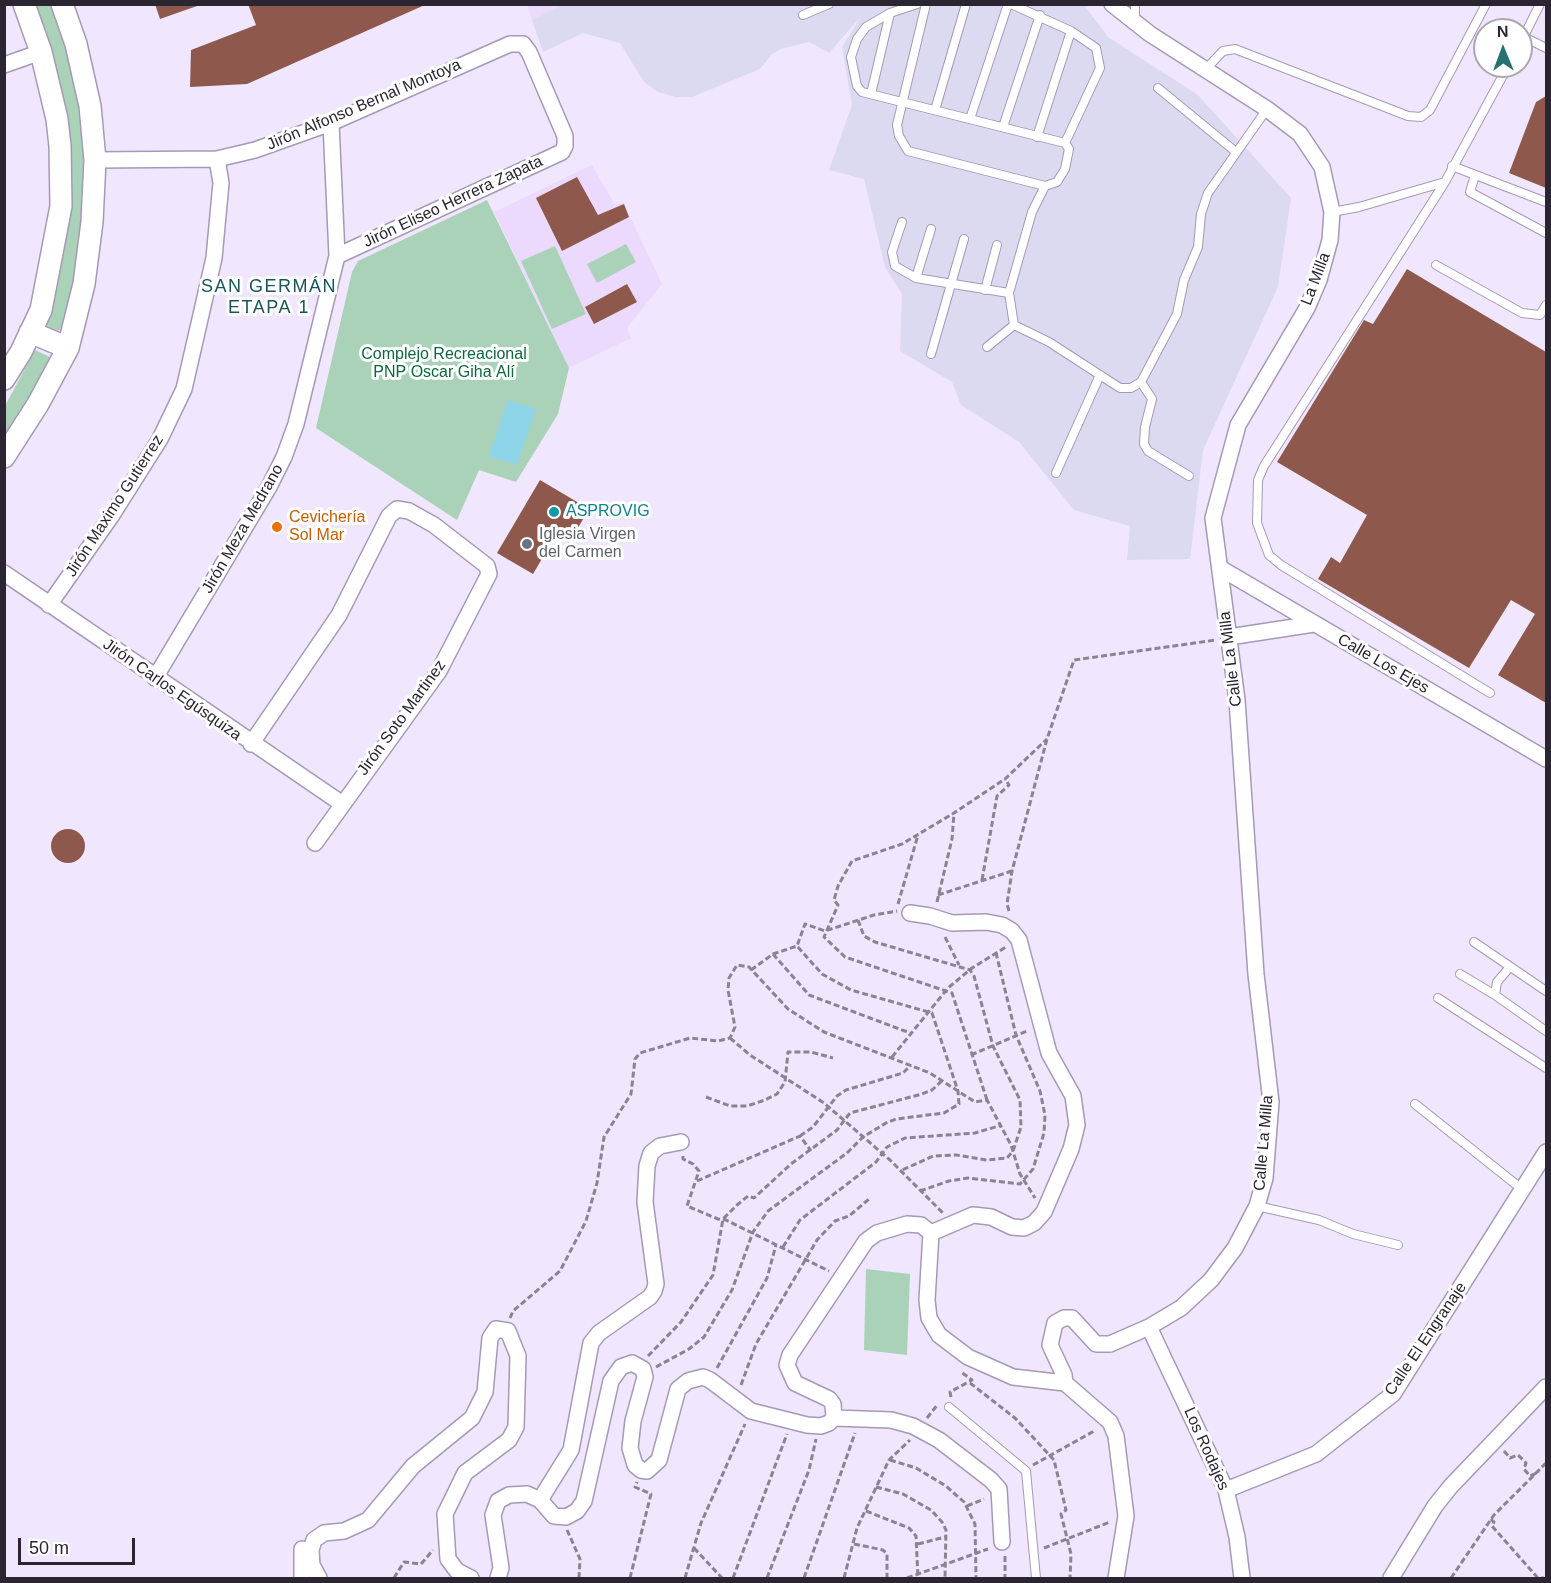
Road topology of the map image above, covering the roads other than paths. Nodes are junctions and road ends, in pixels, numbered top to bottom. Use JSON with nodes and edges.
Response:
{"nodes":[{"id":1,"x":24,"y":4,"type":"edge"},
{"id":2,"x":62,"y":4,"type":"edge"},
{"id":3,"x":829,"y":4,"type":"edge"},
{"id":4,"x":917,"y":4,"type":"edge"},
{"id":5,"x":926,"y":4,"type":"edge"},
{"id":6,"x":966,"y":4,"type":"edge"},
{"id":7,"x":1010,"y":4,"type":"edge"},
{"id":8,"x":1112,"y":4,"type":"edge"},
{"id":9,"x":1135,"y":4,"type":"edge"},
{"id":10,"x":1486,"y":4,"type":"edge"},
{"id":11,"x":1540,"y":4,"type":"edge"},
{"id":12,"x":890,"y":14,"type":"junction"},
{"id":13,"x":803,"y":15,"type":"dead end"},
{"id":14,"x":1040,"y":15,"type":"junction"},
{"id":15,"x":1533,"y":18,"type":"edge"},
{"id":16,"x":1135,"y":23,"type":"junction"},
{"id":17,"x":1071,"y":31,"type":"junction"},
{"id":18,"x":41,"y":52,"type":"junction"},
{"id":19,"x":4,"y":65,"type":"edge"},
{"id":20,"x":1205,"y":70,"type":"junction"},
{"id":21,"x":1501,"y":78,"type":"edge"},
{"id":22,"x":1158,"y":88,"type":"dead end"},
{"id":23,"x":871,"y":94,"type":"junction"},
{"id":24,"x":903,"y":102,"type":"junction"},
{"id":25,"x":1267,"y":109,"type":"junction"},
{"id":26,"x":935,"y":110,"type":"junction"},
{"id":27,"x":970,"y":119,"type":"junction"},
{"id":28,"x":331,"y":123,"type":"junction"},
{"id":29,"x":1003,"y":127,"type":"junction"},
{"id":30,"x":1037,"y":137,"type":"junction"},
{"id":31,"x":1065,"y":143,"type":"junction"},
{"id":32,"x":566,"y":146,"type":"joint"},
{"id":33,"x":1236,"y":152,"type":"junction"},
{"id":34,"x":217,"y":159,"type":"junction"},
{"id":35,"x":95,"y":160,"type":"junction"},
{"id":36,"x":1452,"y":166,"type":"junction"},
{"id":37,"x":1475,"y":175,"type":"junction"},
{"id":38,"x":1445,"y":182,"type":"junction"},
{"id":39,"x":1045,"y":186,"type":"junction"},
{"id":40,"x":1546,"y":202,"type":"edge"},
{"id":41,"x":1332,"y":212,"type":"junction"},
{"id":42,"x":902,"y":222,"type":"dead end"},
{"id":43,"x":932,"y":229,"type":"dead end"},
{"id":44,"x":1546,"y":233,"type":"edge"},
{"id":45,"x":964,"y":239,"type":"dead end"},
{"id":46,"x":997,"y":245,"type":"dead end"},
{"id":47,"x":337,"y":256,"type":"junction"},
{"id":48,"x":1436,"y":265,"type":"dead end"},
{"id":49,"x":916,"y":278,"type":"junction"},
{"id":50,"x":952,"y":284,"type":"junction"},
{"id":51,"x":985,"y":290,"type":"junction"},
{"id":52,"x":1009,"y":293,"type":"junction"},
{"id":53,"x":1546,"y":305,"type":"edge"},
{"id":54,"x":1014,"y":325,"type":"junction"},
{"id":55,"x":30,"y":332,"type":"junction"},
{"id":56,"x":987,"y":347,"type":"dead end"},
{"id":57,"x":68,"y":348,"type":"junction"},
{"id":58,"x":931,"y":354,"type":"dead end"},
{"id":59,"x":1100,"y":375,"type":"junction"},
{"id":60,"x":4,"y":379,"type":"edge"},
{"id":61,"x":1140,"y":382,"type":"junction"},
{"id":62,"x":4,"y":457,"type":"edge"},
{"id":63,"x":1056,"y":473,"type":"dead end"},
{"id":64,"x":1189,"y":476,"type":"dead end"},
{"id":65,"x":1220,"y":568,"type":"junction"},
{"id":66,"x":4,"y":573,"type":"edge"},
{"id":67,"x":49,"y":605,"type":"junction"},
{"id":68,"x":1314,"y":624,"type":"junction"},
{"id":69,"x":1229,"y":637,"type":"junction"},
{"id":70,"x":155,"y":678,"type":"junction"},
{"id":71,"x":1490,"y":693,"type":"dead end"},
{"id":72,"x":250,"y":744,"type":"junction"},
{"id":73,"x":1546,"y":759,"type":"edge"},
{"id":74,"x":341,"y":803,"type":"junction"},
{"id":75,"x":315,"y":843,"type":"dead end"},
{"id":76,"x":903,"y":912,"type":"road end"},
{"id":77,"x":1474,"y":942,"type":"dead end"},
{"id":78,"x":1510,"y":968,"type":"junction"},
{"id":79,"x":1460,"y":974,"type":"dead end"},
{"id":80,"x":1546,"y":991,"type":"edge"},
{"id":81,"x":1495,"y":994,"type":"junction"},
{"id":82,"x":1438,"y":998,"type":"dead end"},
{"id":83,"x":1546,"y":1031,"type":"edge"},
{"id":84,"x":1546,"y":1068,"type":"edge"},
{"id":85,"x":1415,"y":1104,"type":"dead end"},
{"id":86,"x":681,"y":1142,"type":"road end"},
{"id":87,"x":1546,"y":1152,"type":"edge"},
{"id":88,"x":1523,"y":1190,"type":"junction"},
{"id":89,"x":1257,"y":1206,"type":"junction"},
{"id":90,"x":931,"y":1233,"type":"junction"},
{"id":91,"x":1398,"y":1245,"type":"dead end"},
{"id":92,"x":1149,"y":1327,"type":"junction"},
{"id":93,"x":1065,"y":1383,"type":"junction"},
{"id":94,"x":1546,"y":1387,"type":"edge"},
{"id":95,"x":949,"y":1407,"type":"road end"},
{"id":96,"x":834,"y":1418,"type":"junction"},
{"id":97,"x":1226,"y":1490,"type":"junction"},
{"id":98,"x":540,"y":1500,"type":"junction"},
{"id":99,"x":324,"y":1533,"type":"junction"},
{"id":100,"x":1002,"y":1542,"type":"road end"},
{"id":101,"x":302,"y":1578,"type":"edge"},
{"id":102,"x":319,"y":1578,"type":"edge"},
{"id":103,"x":471,"y":1578,"type":"edge"},
{"id":104,"x":498,"y":1578,"type":"edge"},
{"id":105,"x":1036,"y":1578,"type":"edge"},
{"id":106,"x":1116,"y":1578,"type":"edge"},
{"id":107,"x":1242,"y":1578,"type":"edge"},
{"id":108,"x":1390,"y":1578,"type":"edge"}],
"edges":[{"from":1,"to":18,"type":"main road"},
{"from":2,"to":35,"type":"main road"},
{"from":3,"to":13,"type":"lane"},
{"from":4,"to":12,"type":"lane"},
{"from":5,"to":24,"type":"lane"},
{"from":6,"to":26,"type":"lane"},
{"from":7,"to":14,"type":"lane"},
{"from":7,"to":27,"type":"lane"},
{"from":8,"to":16,"type":"street","name":"La Milla"},
{"from":9,"to":16,"type":"lane"},
{"from":10,"to":20,"type":"lane"},
{"from":11,"to":15,"type":"lane"},
{"from":12,"to":23,"type":"lane"},
{"from":12,"to":23,"type":"lane"},
{"from":14,"to":17,"type":"lane"},
{"from":14,"to":29,"type":"lane"},
{"from":16,"to":20,"type":"street","name":"La Milla"},
{"from":17,"to":30,"type":"lane"},
{"from":17,"to":31,"type":"lane"},
{"from":18,"to":19,"type":"street"},
{"from":18,"to":55,"type":"main road"},
{"from":20,"to":25,"type":"street","name":"La Milla"},
{"from":21,"to":36,"type":"lane"},
{"from":22,"to":33,"type":"lane"},
{"from":23,"to":24,"type":"lane"},
{"from":24,"to":26,"type":"lane"},
{"from":24,"to":39,"type":"lane"},
{"from":25,"to":33,"type":"lane"},
{"from":25,"to":41,"type":"street","name":"La Milla"},
{"from":26,"to":27,"type":"lane"},
{"from":27,"to":29,"type":"lane"},
{"from":28,"to":32,"type":"street","name":"Jirón Alfonso Bernal Montoya"},
{"from":28,"to":34,"type":"street","name":"Jirón Alfonso Bernal Montoya"},
{"from":28,"to":47,"type":"street","name":"Jirón Meza Medrano"},
{"from":29,"to":30,"type":"lane"},
{"from":30,"to":31,"type":"lane"},
{"from":31,"to":39,"type":"lane"},
{"from":32,"to":47,"type":"street","name":"Jirón Eliseo Herrera Zapata"},
{"from":33,"to":61,"type":"lane"},
{"from":34,"to":35,"type":"street","name":"Jirón Alfonso Bernal Montoya"},
{"from":34,"to":67,"type":"street","name":"Jirón Maximo Gutierrez"},
{"from":35,"to":57,"type":"main road"},
{"from":36,"to":37,"type":"lane"},
{"from":36,"to":38,"type":"lane"},
{"from":37,"to":40,"type":"lane"},
{"from":37,"to":44,"type":"lane"},
{"from":38,"to":41,"type":"lane"},
{"from":38,"to":71,"type":"lane"},
{"from":39,"to":52,"type":"lane"},
{"from":41,"to":65,"type":"street","name":"La Milla"},
{"from":42,"to":49,"type":"lane"},
{"from":43,"to":49,"type":"lane"},
{"from":45,"to":50,"type":"lane"},
{"from":46,"to":51,"type":"lane"},
{"from":47,"to":70,"type":"street","name":"Jirón Meza Medrano"},
{"from":48,"to":53,"type":"lane"},
{"from":49,"to":50,"type":"lane"},
{"from":50,"to":51,"type":"lane"},
{"from":50,"to":58,"type":"lane"},
{"from":51,"to":52,"type":"lane"},
{"from":52,"to":54,"type":"lane"},
{"from":54,"to":56,"type":"lane"},
{"from":54,"to":59,"type":"lane"},
{"from":55,"to":57,"type":"main road"},
{"from":55,"to":60,"type":"main road"},
{"from":57,"to":62,"type":"main road"},
{"from":59,"to":61,"type":"lane"},
{"from":59,"to":63,"type":"lane"},
{"from":61,"to":64,"type":"lane"},
{"from":65,"to":68,"type":"street","name":"Calle Los Ejes"},
{"from":65,"to":69,"type":"street","name":"Calle La Milla"},
{"from":66,"to":67,"type":"street","name":"Jirón Carlos Egúsquiza"},
{"from":67,"to":70,"type":"street","name":"Jirón Carlos Egúsquiza"},
{"from":68,"to":69,"type":"street"},
{"from":68,"to":73,"type":"street","name":"Calle Los Ejes"},
{"from":69,"to":89,"type":"street","name":"Calle La Milla"},
{"from":70,"to":72,"type":"street","name":"Jirón Carlos Egúsquiza"},
{"from":72,"to":74,"type":"street","name":"Jirón Carlos Egúsquiza"},
{"from":72,"to":74,"type":"street","name":"Jirón Soto Martinez"},
{"from":74,"to":75,"type":"street","name":"Jirón Soto Martinez"},
{"from":76,"to":90,"type":"street"},
{"from":77,"to":78,"type":"lane"},
{"from":78,"to":80,"type":"lane"},
{"from":78,"to":81,"type":"lane"},
{"from":79,"to":81,"type":"lane"},
{"from":81,"to":83,"type":"lane"},
{"from":82,"to":84,"type":"lane"},
{"from":85,"to":88,"type":"lane"},
{"from":86,"to":98,"type":"street"},
{"from":87,"to":88,"type":"street","name":"Calle El Engranaje"},
{"from":88,"to":97,"type":"street","name":"Calle El Engranaje"},
{"from":89,"to":91,"type":"lane"},
{"from":89,"to":92,"type":"street","name":"Calle La Milla"},
{"from":90,"to":93,"type":"street"},
{"from":90,"to":96,"type":"street"},
{"from":92,"to":93,"type":"street","name":"Calle La Milla"},
{"from":92,"to":97,"type":"street","name":"Los Rodajes"},
{"from":93,"to":106,"type":"street"},
{"from":94,"to":108,"type":"street"},
{"from":95,"to":105,"type":"lane"},
{"from":96,"to":98,"type":"street"},
{"from":96,"to":100,"type":"street"},
{"from":97,"to":107,"type":"street","name":"Los Rodajes"},
{"from":98,"to":104,"type":"street"},
{"from":99,"to":101,"type":"street"},
{"from":99,"to":102,"type":"street"},
{"from":99,"to":103,"type":"street"}]}
